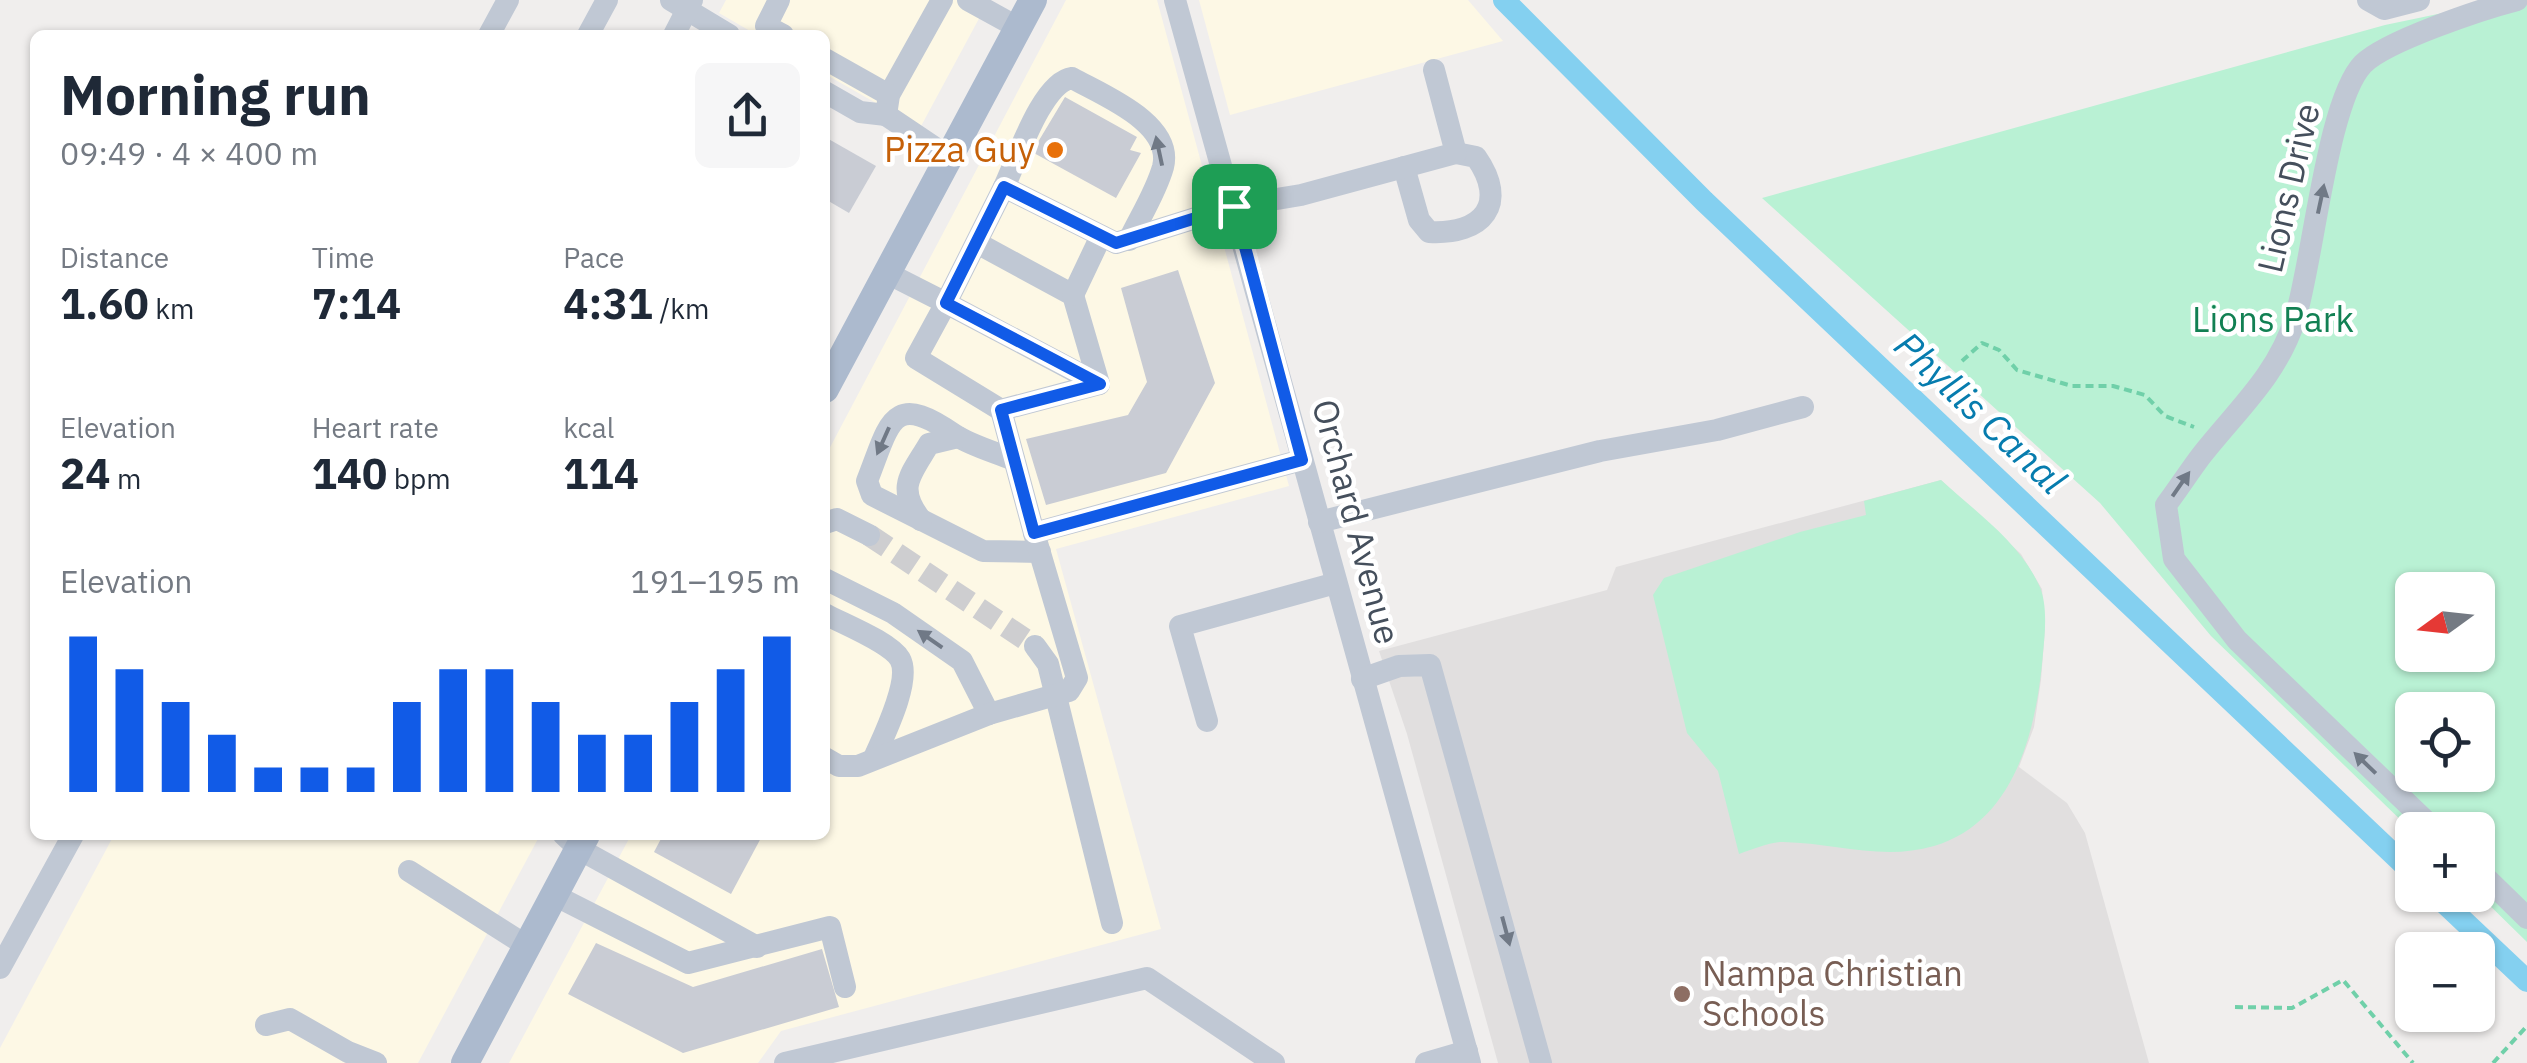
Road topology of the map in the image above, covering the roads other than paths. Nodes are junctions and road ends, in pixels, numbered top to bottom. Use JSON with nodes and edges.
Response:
{"nodes":[{"id":1,"x":508,"y":0,"type":"edge"},
{"id":2,"x":607,"y":0,"type":"edge"},
{"id":3,"x":779,"y":0,"type":"edge"},
{"id":4,"x":942,"y":0,"type":"edge"},
{"id":5,"x":968,"y":0,"type":"edge"},
{"id":6,"x":1033,"y":0,"type":"edge"},
{"id":7,"x":1175,"y":0,"type":"edge"},
{"id":8,"x":2368,"y":0,"type":"edge"},
{"id":9,"x":2419,"y":0,"type":"edge"},
{"id":10,"x":2517,"y":0,"type":"edge"},
{"id":11,"x":684,"y":3,"type":"edge"},
{"id":12,"x":1019,"y":28,"type":"junction"},
{"id":13,"x":492,"y":30,"type":"edge"},
{"id":14,"x":591,"y":30,"type":"edge"},
{"id":15,"x":676,"y":30,"type":"edge"},
{"id":16,"x":723,"y":30,"type":"edge"},
{"id":17,"x":773,"y":30,"type":"edge"},
{"id":18,"x":830,"y":63,"type":"edge"},
{"id":19,"x":1434,"y":70,"type":"dead end"},
{"id":20,"x":830,"y":95,"type":"edge"},
{"id":21,"x":887,"y":105,"type":"junction"},
{"id":22,"x":1456,"y":152,"type":"junction"},
{"id":23,"x":947,"y":156,"type":"junction"},
{"id":24,"x":1404,"y":167,"type":"junction"},
{"id":25,"x":1004,"y":187,"type":"junction"},
{"id":26,"x":1234,"y":206,"type":"junction"},
{"id":27,"x":1101,"y":236,"type":"junction"},
{"id":28,"x":1129,"y":240,"type":"junction"},
{"id":29,"x":977,"y":244,"type":"junction"},
{"id":30,"x":887,"y":273,"type":"junction"},
{"id":31,"x":1072,"y":295,"type":"junction"},
{"id":32,"x":946,"y":303,"type":"junction"},
{"id":33,"x":830,"y":380,"type":"edge"},
{"id":34,"x":1100,"y":384,"type":"junction"},
{"id":35,"x":1803,"y":407,"type":"dead end"},
{"id":36,"x":1001,"y":410,"type":"junction"},
{"id":37,"x":958,"y":437,"type":"junction"},
{"id":38,"x":1014,"y":460,"type":"junction"},
{"id":39,"x":1302,"y":460,"type":"junction"},
{"id":40,"x":830,"y":522,"type":"edge"},
{"id":41,"x":923,"y":522,"type":"junction"},
{"id":42,"x":1319,"y":522,"type":"junction"},
{"id":43,"x":869,"y":535,"type":"tunnel mouth"},
{"id":44,"x":1037,"y":542,"type":"junction"},
{"id":45,"x":830,"y":581,"type":"edge"},
{"id":46,"x":1336,"y":583,"type":"junction"},
{"id":47,"x":830,"y":617,"type":"edge"},
{"id":48,"x":1036,"y":646,"type":"tunnel mouth"},
{"id":49,"x":1362,"y":678,"type":"junction"},
{"id":50,"x":1055,"y":695,"type":"junction"},
{"id":51,"x":989,"y":714,"type":"junction"},
{"id":52,"x":1206,"y":722,"type":"dead end"},
{"id":53,"x":874,"y":758,"type":"junction"},
{"id":54,"x":830,"y":761,"type":"edge"},
{"id":55,"x":2417,"y":812,"type":"edge"},
{"id":56,"x":70,"y":840,"type":"edge"},
{"id":57,"x":576,"y":840,"type":"edge"},
{"id":58,"x":409,"y":871,"type":"dead end"},
{"id":59,"x":2495,"y":887,"type":"edge"},
{"id":60,"x":554,"y":895,"type":"junction"},
{"id":61,"x":2527,"y":918,"type":"edge"},
{"id":62,"x":1112,"y":922,"type":"dead end"},
{"id":63,"x":528,"y":946,"type":"junction"},
{"id":64,"x":756,"y":946,"type":"junction"},
{"id":65,"x":0,"y":968,"type":"edge"},
{"id":66,"x":845,"y":987,"type":"dead end"},
{"id":67,"x":266,"y":1024,"type":"dead end"},
{"id":68,"x":1468,"y":1057,"type":"edge"},
{"id":69,"x":376,"y":1063,"type":"edge"},
{"id":70,"x":465,"y":1063,"type":"edge"},
{"id":71,"x":785,"y":1063,"type":"edge"},
{"id":72,"x":1274,"y":1063,"type":"edge"},
{"id":73,"x":1426,"y":1063,"type":"edge"},
{"id":74,"x":1541,"y":1063,"type":"edge"}],
"edges":[{"from":1,"to":13,"type":"street"},
{"from":2,"to":14,"type":"street"},
{"from":3,"to":17,"type":"street"},
{"from":4,"to":21,"type":"street"},
{"from":5,"to":12,"type":"street"},
{"from":6,"to":12,"type":"main road"},
{"from":7,"to":26,"type":"street","name":"Orchard Avenue"},
{"from":8,"to":9,"type":"street"},
{"from":55,"to":10,"type":"street","name":"Lions Drive","one_way":true},
{"from":11,"to":15,"type":"street"},
{"from":11,"to":16,"type":"street"},
{"from":12,"to":23,"type":"main road"},
{"from":18,"to":21,"type":"street"},
{"from":19,"to":22,"type":"street"},
{"from":20,"to":21,"type":"street"},
{"from":21,"to":23,"type":"street"},
{"from":22,"to":24,"type":"street"},
{"from":22,"to":24,"type":"street"},
{"from":23,"to":30,"type":"main road"},
{"from":24,"to":26,"type":"street"},
{"from":25,"to":27,"type":"street"},
{"from":28,"to":25,"type":"street","one_way":true},
{"from":25,"to":29,"type":"street"},
{"from":26,"to":28,"type":"street"},
{"from":26,"to":39,"type":"street","name":"Orchard Avenue"},
{"from":27,"to":28,"type":"street"},
{"from":27,"to":31,"type":"street"},
{"from":29,"to":31,"type":"street"},
{"from":29,"to":32,"type":"street"},
{"from":30,"to":32,"type":"street"},
{"from":30,"to":33,"type":"main road"},
{"from":31,"to":34,"type":"street"},
{"from":32,"to":34,"type":"street"},
{"from":32,"to":36,"type":"street"},
{"from":34,"to":36,"type":"street"},
{"from":35,"to":42,"type":"street"},
{"from":36,"to":38,"type":"street"},
{"from":37,"to":38,"type":"street"},
{"from":37,"to":41,"type":"street"},
{"from":37,"to":41,"type":"street","one_way":true},
{"from":38,"to":44,"type":"street"},
{"from":39,"to":42,"type":"street","name":"Orchard Avenue"},
{"from":39,"to":44,"type":"street"},
{"from":40,"to":43,"type":"street"},
{"from":41,"to":44,"type":"street"},
{"from":42,"to":46,"type":"street","name":"Orchard Avenue"},
{"from":44,"to":50,"type":"street"},
{"from":51,"to":45,"type":"street","one_way":true},
{"from":46,"to":49,"type":"street","name":"Orchard Avenue"},
{"from":46,"to":52,"type":"street"},
{"from":47,"to":53,"type":"street"},
{"from":48,"to":50,"type":"street"},
{"from":49,"to":68,"type":"street","name":"Orchard Avenue"},
{"from":49,"to":74,"type":"street","one_way":true},
{"from":50,"to":51,"type":"street"},
{"from":50,"to":62,"type":"street"},
{"from":51,"to":53,"type":"street"},
{"from":53,"to":54,"type":"street"},
{"from":56,"to":65,"type":"street"},
{"from":57,"to":60,"type":"main road"},
{"from":57,"to":64,"type":"street"},
{"from":58,"to":63,"type":"street"},
{"from":59,"to":61,"type":"street"},
{"from":60,"to":63,"type":"main road"},
{"from":60,"to":64,"type":"street"},
{"from":63,"to":70,"type":"main road"},
{"from":64,"to":66,"type":"street"},
{"from":67,"to":69,"type":"street"},
{"from":68,"to":73,"type":"street"},
{"from":71,"to":72,"type":"street"}]}
